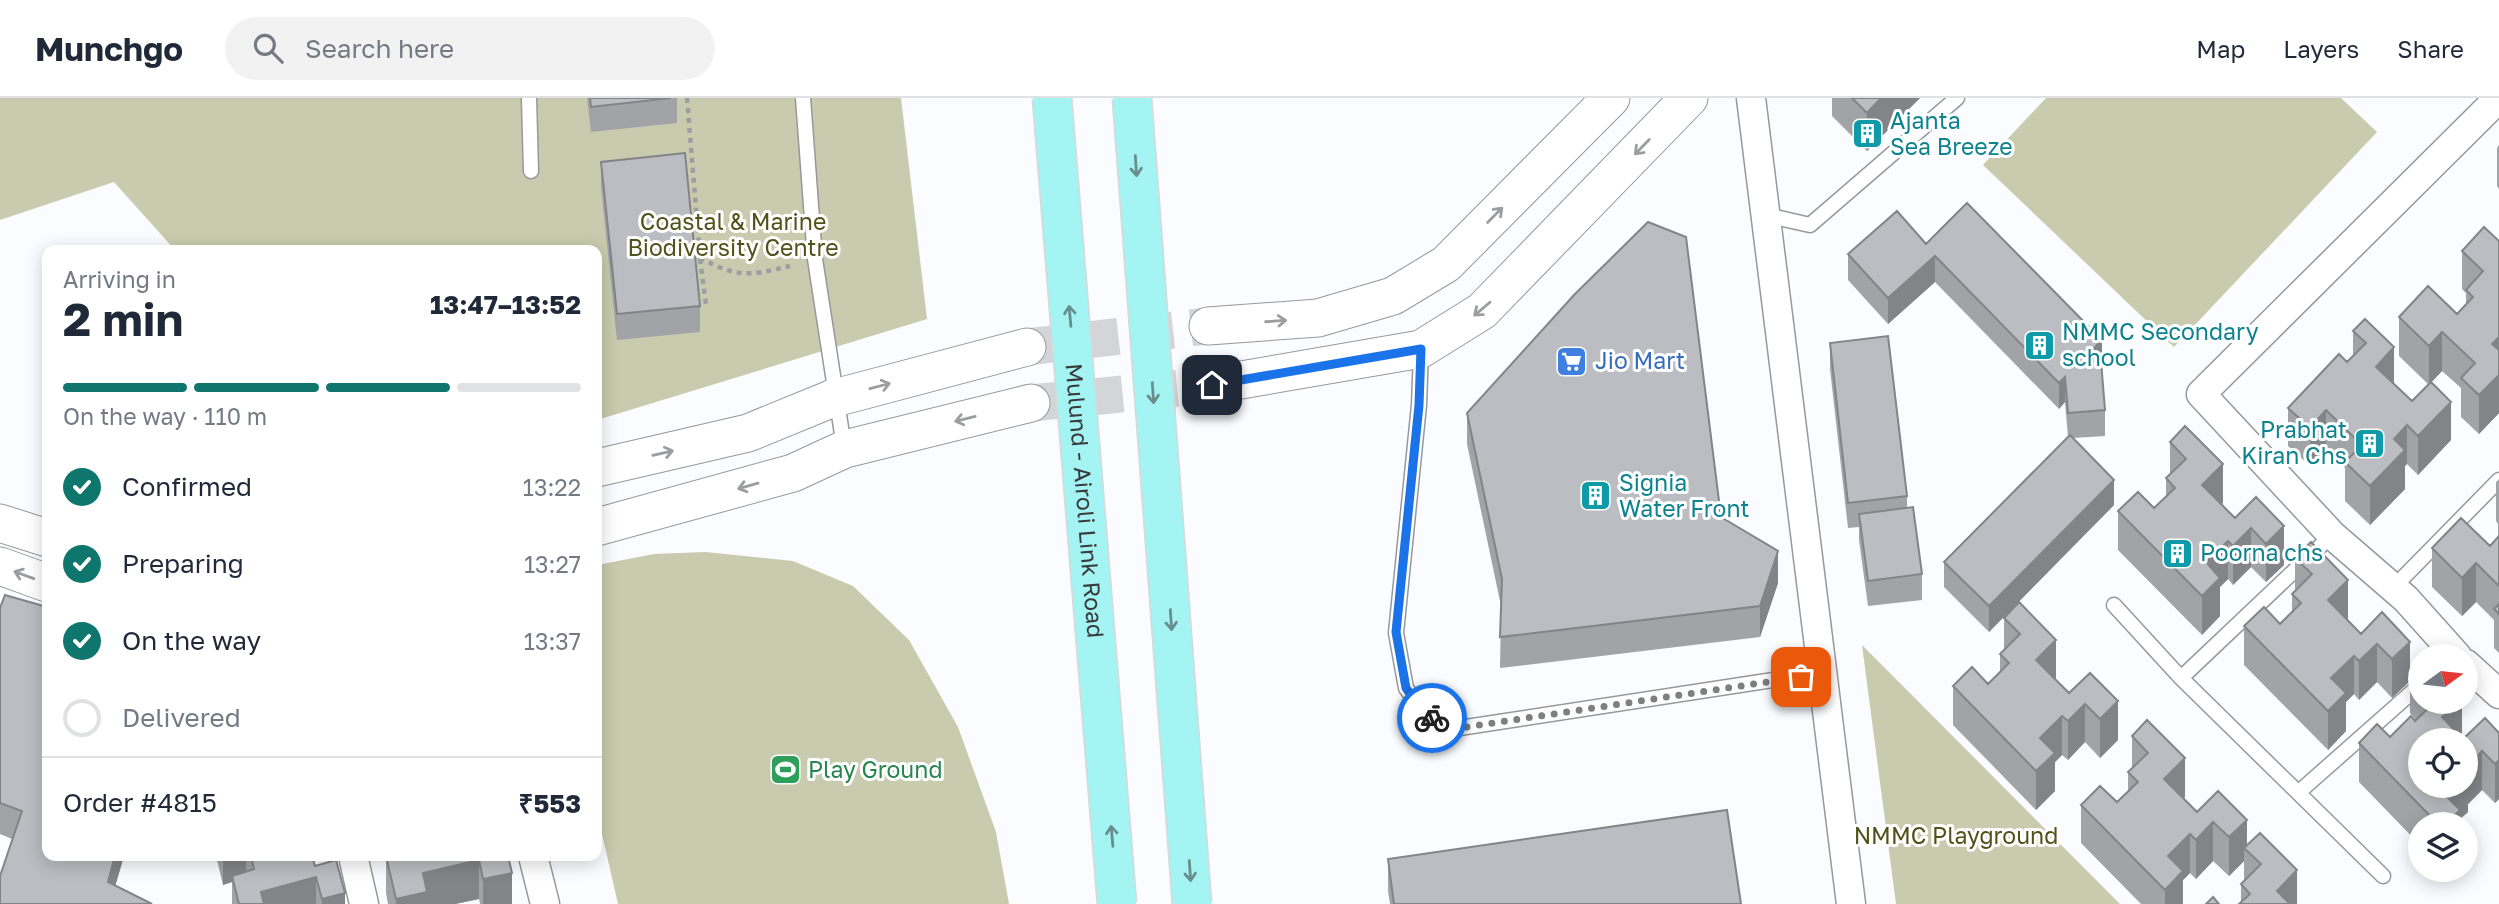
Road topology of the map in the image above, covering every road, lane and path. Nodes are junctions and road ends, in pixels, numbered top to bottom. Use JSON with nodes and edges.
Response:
{"nodes":[{"id":1,"x":529,"y":98,"type":"edge"},
{"id":2,"x":687,"y":98,"type":"edge"},
{"id":3,"x":803,"y":98,"type":"edge"},
{"id":4,"x":1052,"y":98,"type":"edge"},
{"id":5,"x":1132,"y":98,"type":"edge"},
{"id":6,"x":1611,"y":98,"type":"edge"},
{"id":7,"x":1689,"y":98,"type":"edge"},
{"id":8,"x":1751,"y":98,"type":"edge"},
{"id":9,"x":1957,"y":98,"type":"edge"},
{"id":10,"x":2499,"y":98,"type":"edge"},
{"id":11,"x":531,"y":171,"type":"dead end"},
{"id":12,"x":1766,"y":215,"type":"junction"},
{"id":13,"x":700,"y":258,"type":"junction"},
{"id":14,"x":815,"y":259,"type":"junction"},
{"id":15,"x":706,"y":304,"type":"dead end"},
{"id":16,"x":1208,"y":326,"type":"tunnel mouth"},
{"id":17,"x":1027,"y":347,"type":"tunnel mouth"},
{"id":18,"x":1421,"y":349,"type":"junction"},
{"id":19,"x":1212,"y":385,"type":"tunnel mouth"},
{"id":20,"x":835,"y":398,"type":"junction"},
{"id":21,"x":1031,"y":403,"type":"tunnel mouth"},
{"id":22,"x":845,"y":449,"type":"junction"},
{"id":23,"x":602,"y":467,"type":"edge"},
{"id":24,"x":2499,"y":480,"type":"edge"},
{"id":25,"x":0,"y":523,"type":"edge"},
{"id":26,"x":602,"y":526,"type":"edge"},
{"id":27,"x":2332,"y":535,"type":"junction"},
{"id":28,"x":42,"y":536,"type":"edge"},
{"id":29,"x":0,"y":566,"type":"edge"},
{"id":30,"x":42,"y":581,"type":"edge"},
{"id":31,"x":2393,"y":588,"type":"junction"},
{"id":32,"x":2114,"y":605,"type":"dead end"},
{"id":33,"x":2445,"y":644,"type":"edge"},
{"id":34,"x":1822,"y":676,"type":"junction"},
{"id":35,"x":2478,"y":676,"type":"edge"},
{"id":36,"x":2181,"y":678,"type":"junction"},
{"id":37,"x":2499,"y":694,"type":"edge"},
{"id":38,"x":2408,"y":696,"type":"edge"},
{"id":39,"x":2299,"y":792,"type":"junction"},
{"id":40,"x":354,"y":861,"type":"edge"},
{"id":41,"x":534,"y":861,"type":"edge"},
{"id":42,"x":2383,"y":876,"type":"dead end"},
{"id":43,"x":364,"y":904,"type":"edge"},
{"id":44,"x":545,"y":904,"type":"edge"},
{"id":45,"x":1117,"y":904,"type":"edge"},
{"id":46,"x":1192,"y":904,"type":"edge"},
{"id":47,"x":1851,"y":904,"type":"edge"}],
"edges":[{"from":1,"to":11,"type":"lane"},
{"from":2,"to":13,"type":"path"},
{"from":3,"to":14,"type":"lane"},
{"from":45,"to":4,"type":"main road","name":"Mulund - Airoli Link Road","one_way":true,"bridge":true},
{"from":5,"to":46,"type":"main road","one_way":true,"bridge":true},
{"from":16,"to":6,"type":"street","one_way":true},
{"from":7,"to":18,"type":"street","one_way":true},
{"from":8,"to":12,"type":"street"},
{"from":9,"to":12,"type":"lane"},
{"from":10,"to":27,"type":"street"},
{"from":12,"to":34,"type":"street"},
{"from":13,"to":14,"type":"path"},
{"from":13,"to":15,"type":"path"},
{"from":14,"to":20,"type":"lane"},
{"from":20,"to":17,"type":"street","one_way":true},
{"from":18,"to":19,"type":"street"},
{"from":18,"to":34,"type":"lane"},
{"from":20,"to":22,"type":"lane"},
{"from":23,"to":20,"type":"street","one_way":true},
{"from":21,"to":22,"type":"street","one_way":true},
{"from":22,"to":26,"type":"street","one_way":true},
{"from":24,"to":31,"type":"lane"},
{"from":25,"to":28,"type":"street"},
{"from":27,"to":31,"type":"street"},
{"from":27,"to":36,"type":"lane"},
{"from":30,"to":29,"type":"street","one_way":true},
{"from":31,"to":33,"type":"street"},
{"from":32,"to":36,"type":"lane"},
{"from":34,"to":47,"type":"street"},
{"from":35,"to":37,"type":"street"},
{"from":36,"to":39,"type":"lane"},
{"from":38,"to":39,"type":"lane"},
{"from":39,"to":42,"type":"lane"},
{"from":40,"to":43,"type":"street"},
{"from":41,"to":44,"type":"street"}]}
